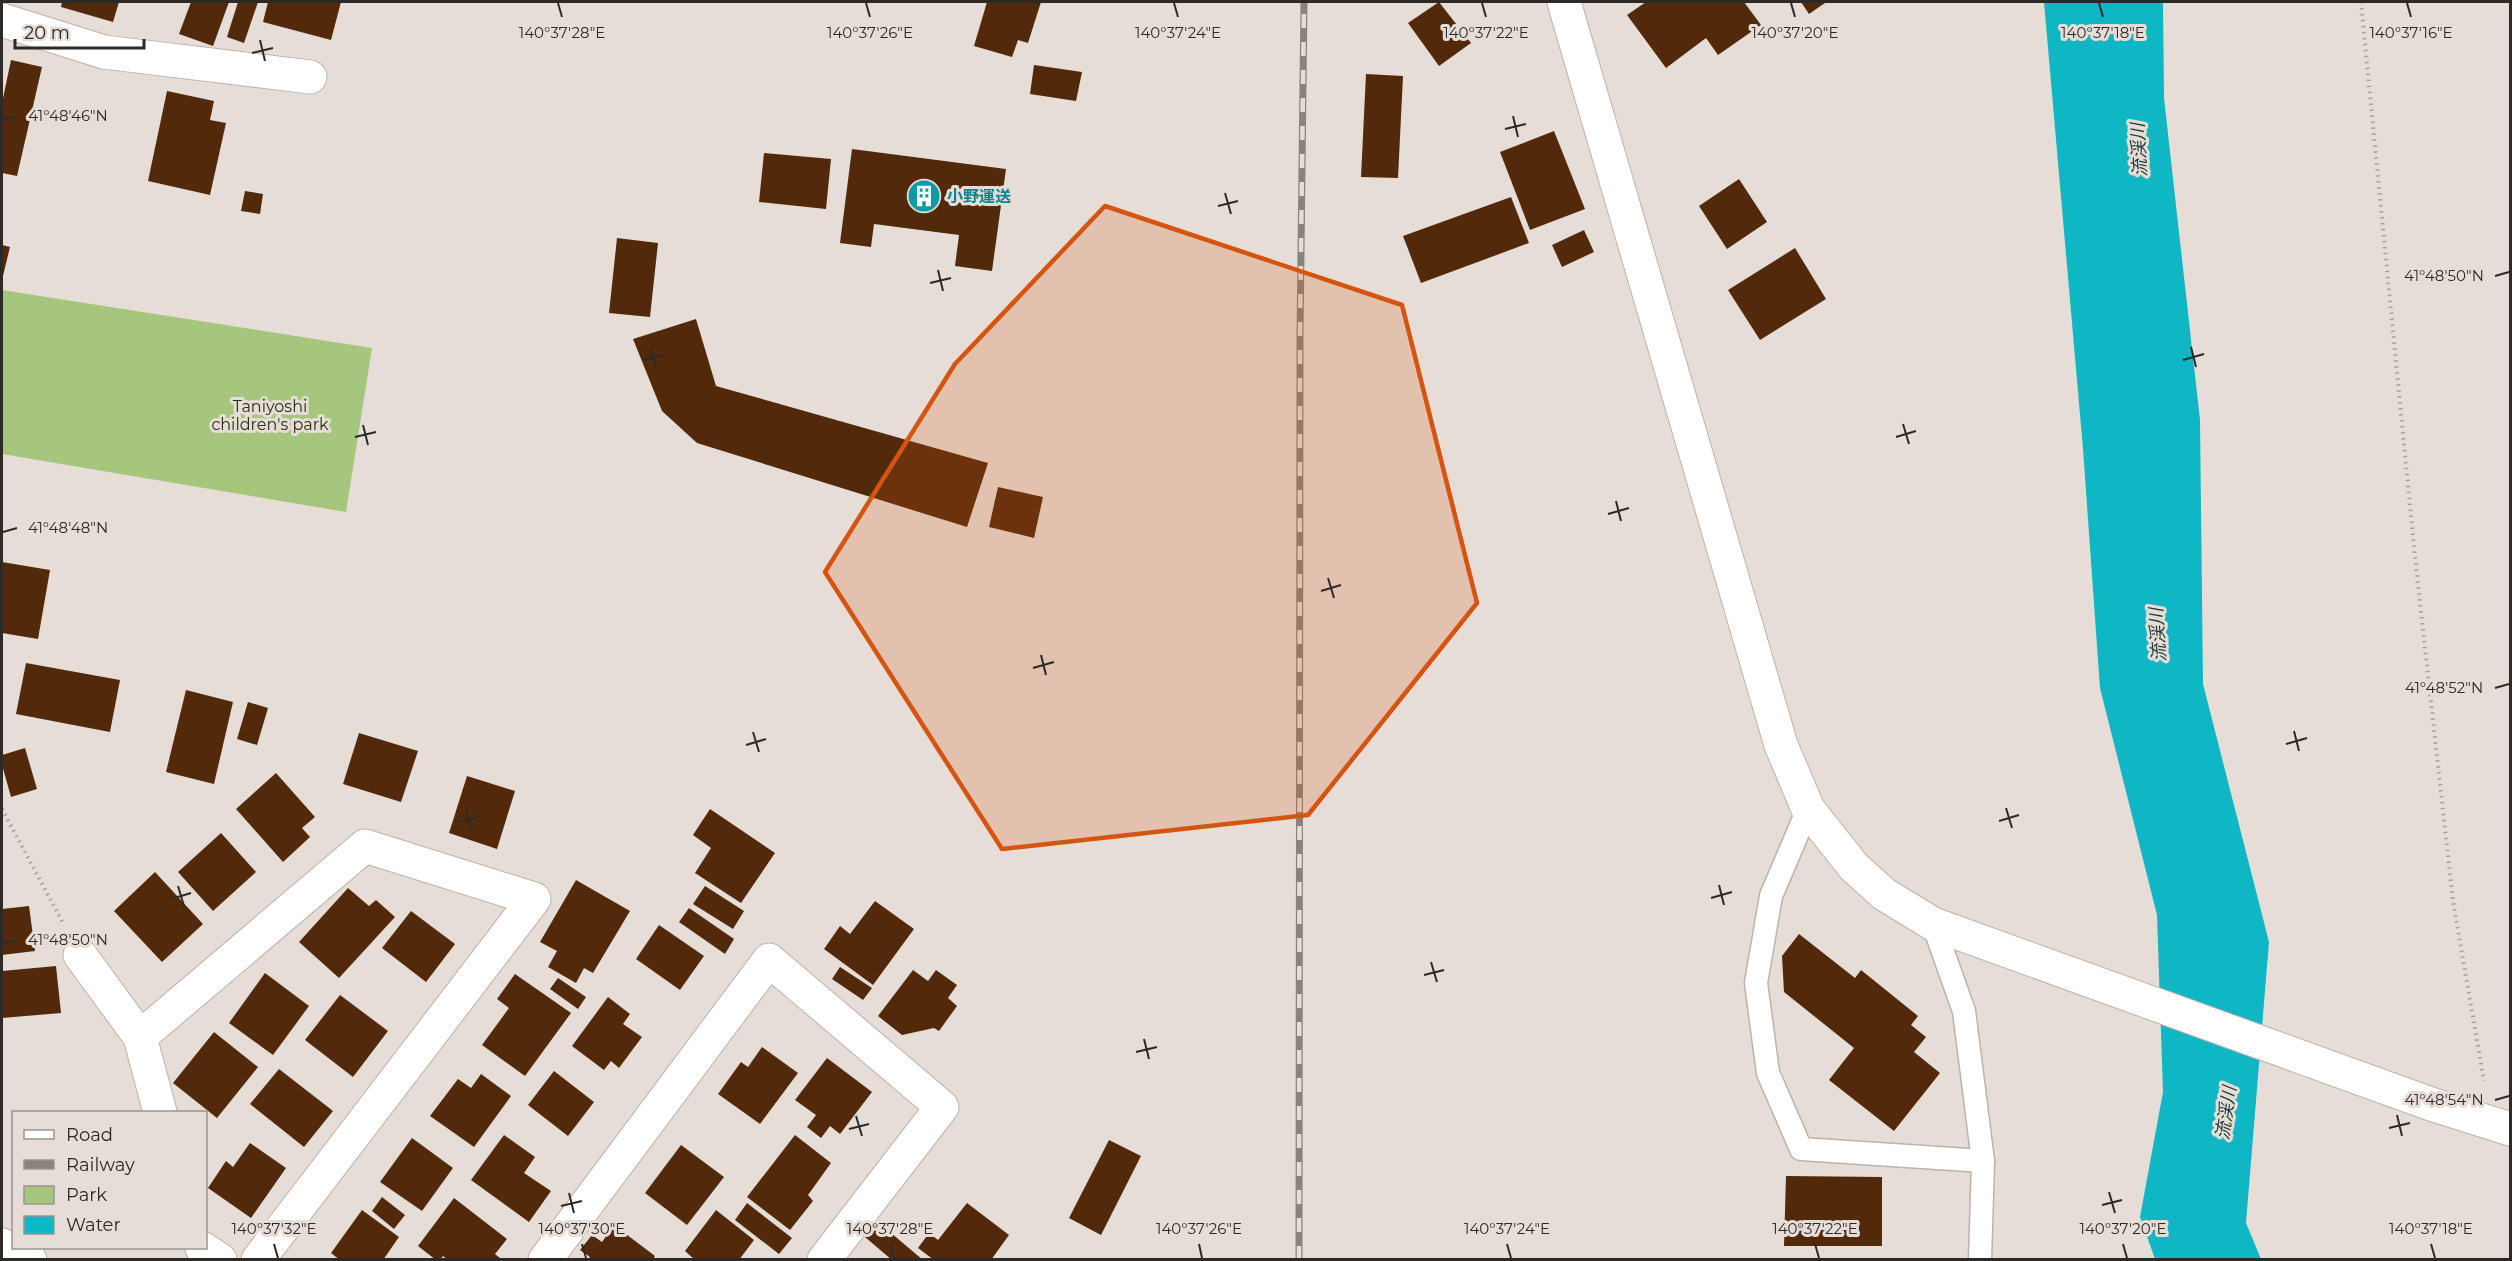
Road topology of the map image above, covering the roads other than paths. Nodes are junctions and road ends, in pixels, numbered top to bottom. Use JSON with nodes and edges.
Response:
{"nodes":[{"id":1,"x":1563,"y":2,"type":"edge"},
{"id":2,"x":2,"y":20,"type":"edge"},
{"id":3,"x":310,"y":77,"type":"dead end"},
{"id":4,"x":1808,"y":809,"type":"junction"},
{"id":5,"x":1933,"y":924,"type":"junction"},
{"id":6,"x":80,"y":955,"type":"road end"},
{"id":7,"x":140,"y":1037,"type":"junction"},
{"id":8,"x":159,"y":1111,"type":"edge"},
{"id":9,"x":2501,"y":1126,"type":"edge"},
{"id":10,"x":1983,"y":1161,"type":"junction"},
{"id":11,"x":2,"y":1245,"type":"edge"},
{"id":12,"x":204,"y":1249,"type":"edge"},
{"id":13,"x":30,"y":1260,"type":"edge"},
{"id":14,"x":220,"y":1260,"type":"edge"},
{"id":15,"x":258,"y":1260,"type":"edge"},
{"id":16,"x":545,"y":1260,"type":"edge"},
{"id":17,"x":824,"y":1260,"type":"edge"},
{"id":18,"x":1980,"y":1260,"type":"edge"}],
"edges":[{"from":1,"to":4,"type":"street"},
{"from":2,"to":3,"type":"street"},
{"from":4,"to":5,"type":"street"},
{"from":4,"to":10,"type":"lane"},
{"from":5,"to":9,"type":"street"},
{"from":5,"to":10,"type":"lane"},
{"from":6,"to":7,"type":"street"},
{"from":7,"to":8,"type":"street"},
{"from":7,"to":15,"type":"street"},
{"from":10,"to":18,"type":"lane"},
{"from":11,"to":13,"type":"street"},
{"from":12,"to":14,"type":"street"},
{"from":16,"to":17,"type":"street"}]}
